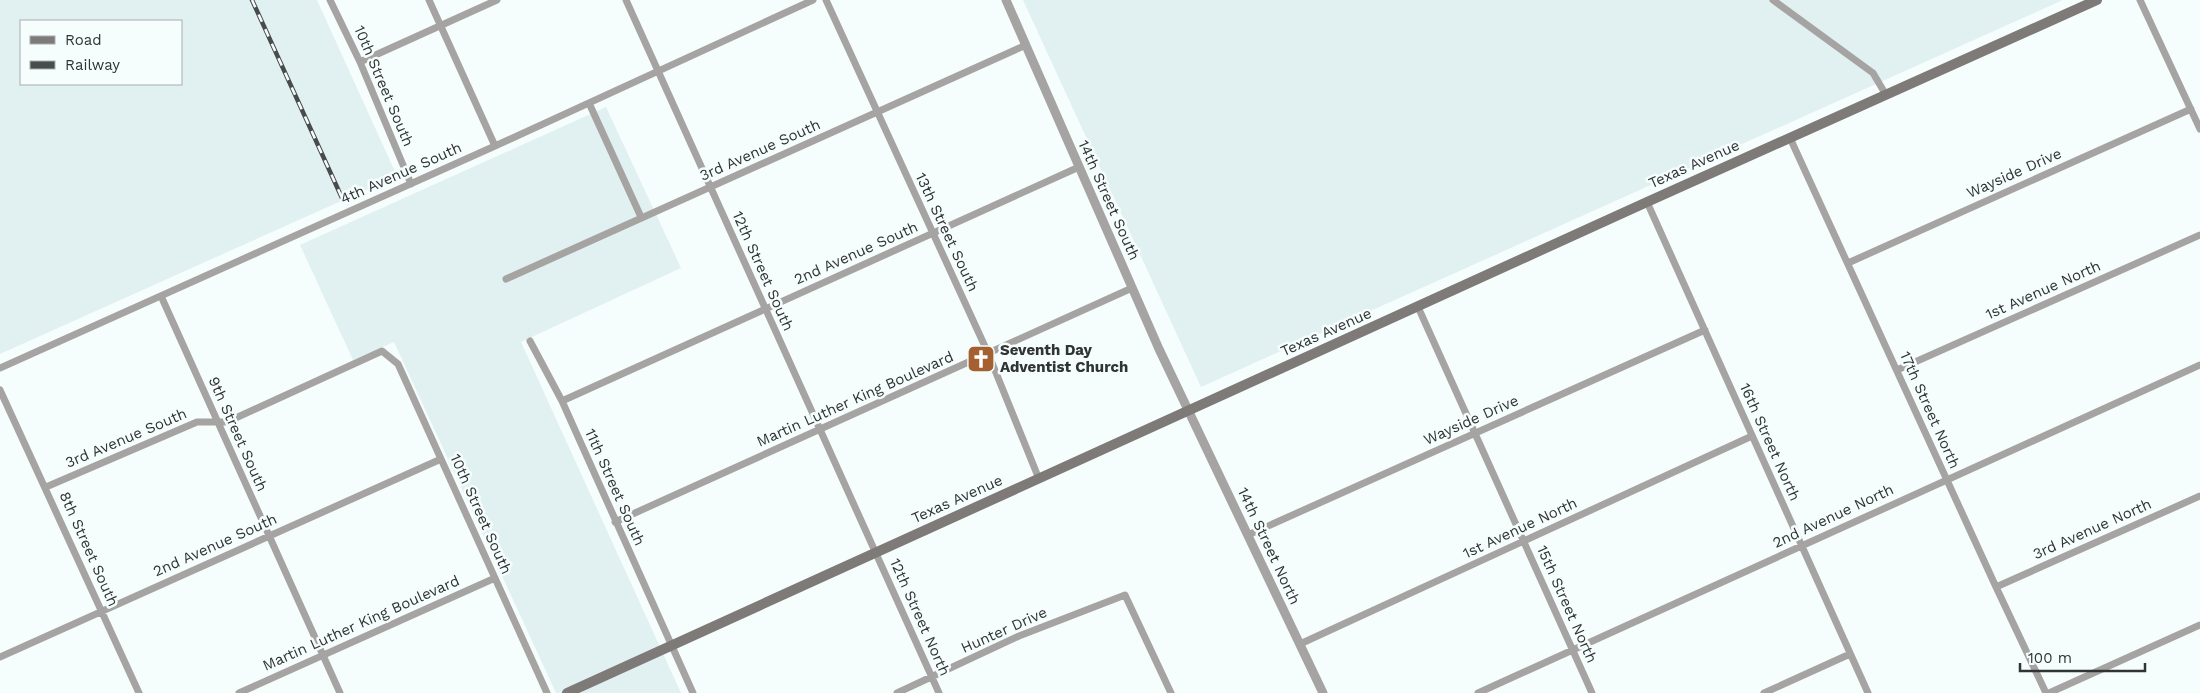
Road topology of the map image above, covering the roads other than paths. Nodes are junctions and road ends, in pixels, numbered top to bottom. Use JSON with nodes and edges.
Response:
{"nodes":[{"id":1,"x":330,"y":0,"type":"edge"},
{"id":2,"x":429,"y":0,"type":"edge"},
{"id":3,"x":497,"y":0,"type":"edge"},
{"id":4,"x":626,"y":0,"type":"edge"},
{"id":5,"x":813,"y":0,"type":"edge"},
{"id":6,"x":826,"y":0,"type":"edge"},
{"id":7,"x":1006,"y":0,"type":"edge"},
{"id":8,"x":1772,"y":0,"type":"edge"},
{"id":9,"x":2097,"y":0,"type":"edge"},
{"id":10,"x":2140,"y":0,"type":"edge"},
{"id":11,"x":440,"y":26,"type":"junction"},
{"id":12,"x":1026,"y":45,"type":"junction"},
{"id":13,"x":360,"y":62,"type":"junction"},
{"id":14,"x":658,"y":71,"type":"junction"},
{"id":15,"x":1886,"y":95,"type":"junction"},
{"id":16,"x":590,"y":103,"type":"junction"},
{"id":17,"x":2191,"y":109,"type":"junction"},
{"id":18,"x":877,"y":112,"type":"junction"},
{"id":19,"x":2200,"y":129,"type":"edge"},
{"id":20,"x":1790,"y":138,"type":"junction"},
{"id":21,"x":495,"y":146,"type":"junction"},
{"id":22,"x":1079,"y":166,"type":"junction"},
{"id":23,"x":411,"y":184,"type":"junction"},
{"id":24,"x":710,"y":188,"type":"junction"},
{"id":25,"x":1647,"y":202,"type":"junction"},
{"id":26,"x":640,"y":218,"type":"junction"},
{"id":27,"x":932,"y":233,"type":"junction"},
{"id":28,"x":2200,"y":235,"type":"edge"},
{"id":29,"x":1848,"y":263,"type":"junction"},
{"id":30,"x":506,"y":280,"type":"dead end"},
{"id":31,"x":1132,"y":288,"type":"junction"},
{"id":32,"x":161,"y":296,"type":"junction"},
{"id":33,"x":1418,"y":307,"type":"junction"},
{"id":34,"x":765,"y":309,"type":"junction"},
{"id":35,"x":1705,"y":330,"type":"junction"},
{"id":36,"x":530,"y":341,"type":"dead end"},
{"id":37,"x":382,"y":351,"type":"joint"},
{"id":38,"x":988,"y":354,"type":"junction"},
{"id":39,"x":2200,"y":365,"type":"edge"},
{"id":40,"x":0,"y":368,"type":"edge"},
{"id":41,"x":1897,"y":370,"type":"junction"},
{"id":42,"x":0,"y":390,"type":"edge"},
{"id":43,"x":562,"y":401,"type":"junction"},
{"id":44,"x":1189,"y":411,"type":"junction"},
{"id":45,"x":218,"y":422,"type":"junction"},
{"id":46,"x":820,"y":430,"type":"junction"},
{"id":47,"x":1475,"y":434,"type":"junction"},
{"id":48,"x":1752,"y":436,"type":"junction"},
{"id":49,"x":441,"y":459,"type":"junction"},
{"id":50,"x":1039,"y":479,"type":"junction"},
{"id":51,"x":1947,"y":479,"type":"junction"},
{"id":52,"x":46,"y":487,"type":"junction"},
{"id":53,"x":2200,"y":496,"type":"edge"},
{"id":54,"x":616,"y":522,"type":"junction"},
{"id":55,"x":1248,"y":535,"type":"junction"},
{"id":56,"x":269,"y":536,"type":"junction"},
{"id":57,"x":1524,"y":542,"type":"junction"},
{"id":58,"x":1801,"y":545,"type":"junction"},
{"id":59,"x":876,"y":553,"type":"junction"},
{"id":60,"x":494,"y":578,"type":"junction"},
{"id":61,"x":1996,"y":587,"type":"junction"},
{"id":62,"x":102,"y":611,"type":"junction"},
{"id":63,"x":2200,"y":625,"type":"edge"},
{"id":64,"x":1300,"y":644,"type":"junction"},
{"id":65,"x":672,"y":646,"type":"junction"},
{"id":66,"x":1573,"y":650,"type":"junction"},
{"id":67,"x":1850,"y":654,"type":"junction"},
{"id":68,"x":323,"y":655,"type":"junction"},
{"id":69,"x":0,"y":657,"type":"edge"},
{"id":70,"x":932,"y":677,"type":"junction"},
{"id":71,"x":139,"y":693,"type":"edge"},
{"id":72,"x":239,"y":693,"type":"edge"},
{"id":73,"x":340,"y":693,"type":"edge"},
{"id":74,"x":547,"y":693,"type":"edge"},
{"id":75,"x":568,"y":693,"type":"edge"},
{"id":76,"x":693,"y":693,"type":"edge"},
{"id":77,"x":897,"y":693,"type":"edge"},
{"id":78,"x":940,"y":693,"type":"edge"},
{"id":79,"x":1171,"y":693,"type":"edge"},
{"id":80,"x":1323,"y":693,"type":"edge"},
{"id":81,"x":1478,"y":693,"type":"edge"},
{"id":82,"x":1592,"y":693,"type":"edge"},
{"id":83,"x":1764,"y":693,"type":"edge"},
{"id":84,"x":1868,"y":693,"type":"edge"},
{"id":85,"x":2047,"y":693,"type":"edge"}],
"edges":[{"from":1,"to":13,"type":"street","name":"10th Street South"},
{"from":2,"to":11,"type":"street"},
{"from":3,"to":11,"type":"street"},
{"from":4,"to":14,"type":"street","name":"12th Street South"},
{"from":5,"to":14,"type":"street","name":"4th Avenue South"},
{"from":6,"to":18,"type":"street","name":"13th Street South"},
{"from":7,"to":12,"type":"street","name":"14th Street South"},
{"from":8,"to":15,"type":"street"},
{"from":9,"to":15,"type":"main road","name":"Texas Avenue"},
{"from":10,"to":17,"type":"street"},
{"from":11,"to":13,"type":"street"},
{"from":11,"to":21,"type":"street"},
{"from":12,"to":18,"type":"street","name":"3rd Avenue South"},
{"from":12,"to":22,"type":"street","name":"14th Street South"},
{"from":13,"to":23,"type":"street","name":"10th Street South"},
{"from":14,"to":16,"type":"street","name":"4th Avenue South"},
{"from":14,"to":24,"type":"street","name":"12th Street South"},
{"from":15,"to":20,"type":"main road","name":"Texas Avenue"},
{"from":16,"to":21,"type":"street","name":"4th Avenue South"},
{"from":16,"to":26,"type":"street"},
{"from":17,"to":19,"type":"street"},
{"from":17,"to":29,"type":"street","name":"Wayside Drive"},
{"from":18,"to":24,"type":"street","name":"3rd Avenue South"},
{"from":18,"to":27,"type":"street","name":"13th Street South"},
{"from":20,"to":25,"type":"main road","name":"Texas Avenue"},
{"from":20,"to":29,"type":"street","name":"17th Street North"},
{"from":21,"to":23,"type":"street","name":"4th Avenue South"},
{"from":22,"to":27,"type":"street","name":"2nd Avenue South"},
{"from":22,"to":31,"type":"street","name":"14th Street South"},
{"from":23,"to":32,"type":"street","name":"4th Avenue South"},
{"from":24,"to":26,"type":"street","name":"3rd Avenue South"},
{"from":24,"to":34,"type":"street","name":"12th Street South"},
{"from":25,"to":33,"type":"main road","name":"Texas Avenue"},
{"from":25,"to":35,"type":"street","name":"16th Street North"},
{"from":26,"to":30,"type":"street","name":"3rd Avenue South"},
{"from":27,"to":34,"type":"street","name":"2nd Avenue South"},
{"from":27,"to":38,"type":"street","name":"13th Street South"},
{"from":28,"to":41,"type":"street","name":"1st Avenue North"},
{"from":29,"to":41,"type":"street","name":"17th Street North"},
{"from":31,"to":38,"type":"street","name":"Martin Luther King Boulevard"},
{"from":31,"to":44,"type":"street","name":"14th Street South"},
{"from":32,"to":40,"type":"street","name":"4th Avenue South"},
{"from":32,"to":45,"type":"street","name":"9th Street South"},
{"from":33,"to":44,"type":"main road","name":"Texas Avenue"},
{"from":33,"to":47,"type":"street","name":"15th Street North"},
{"from":34,"to":43,"type":"street","name":"2nd Avenue South"},
{"from":34,"to":46,"type":"street","name":"12th Street South"},
{"from":35,"to":47,"type":"street","name":"Wayside Drive"},
{"from":35,"to":48,"type":"street","name":"16th Street North"},
{"from":36,"to":43,"type":"street","name":"11th Street South"},
{"from":37,"to":45,"type":"street","name":"3rd Avenue South"},
{"from":37,"to":49,"type":"street","name":"10th Street South"},
{"from":38,"to":46,"type":"street","name":"Martin Luther King Boulevard"},
{"from":38,"to":50,"type":"street","name":"13th Street South"},
{"from":39,"to":51,"type":"street","name":"2nd Avenue North"},
{"from":41,"to":51,"type":"street","name":"17th Street North"},
{"from":42,"to":52,"type":"street","name":"8th Street South"},
{"from":43,"to":54,"type":"street","name":"11th Street South"},
{"from":44,"to":50,"type":"main road","name":"Texas Avenue"},
{"from":44,"to":55,"type":"street","name":"14th Street North"},
{"from":45,"to":52,"type":"street","name":"3rd Avenue South"},
{"from":45,"to":56,"type":"street","name":"9th Street South"},
{"from":46,"to":54,"type":"street","name":"Martin Luther King Boulevard"},
{"from":46,"to":59,"type":"street","name":"12th Street South"},
{"from":47,"to":55,"type":"street","name":"Wayside Drive"},
{"from":47,"to":57,"type":"street","name":"15th Street North"},
{"from":48,"to":57,"type":"street","name":"1st Avenue North"},
{"from":48,"to":58,"type":"street","name":"16th Street North"},
{"from":49,"to":56,"type":"street","name":"2nd Avenue South"},
{"from":49,"to":60,"type":"street","name":"10th Street South"},
{"from":50,"to":59,"type":"main road","name":"Texas Avenue"},
{"from":51,"to":58,"type":"street","name":"2nd Avenue North"},
{"from":51,"to":61,"type":"street","name":"17th Street North"},
{"from":52,"to":62,"type":"street","name":"8th Street South"},
{"from":53,"to":61,"type":"street","name":"3rd Avenue North"},
{"from":54,"to":65,"type":"street","name":"11th Street South"},
{"from":55,"to":64,"type":"street","name":"14th Street North"},
{"from":56,"to":62,"type":"street","name":"2nd Avenue South"},
{"from":56,"to":68,"type":"street","name":"9th Street South"},
{"from":57,"to":64,"type":"street","name":"1st Avenue North"},
{"from":57,"to":66,"type":"street","name":"15th Street North"},
{"from":58,"to":66,"type":"street","name":"2nd Avenue North"},
{"from":58,"to":67,"type":"street","name":"16th Street North"},
{"from":59,"to":65,"type":"main road","name":"Texas Avenue"},
{"from":59,"to":70,"type":"street","name":"12th Street North"},
{"from":60,"to":68,"type":"street","name":"Martin Luther King Boulevard"},
{"from":60,"to":74,"type":"street","name":"10th Street South"},
{"from":61,"to":85,"type":"street","name":"17th Street North"},
{"from":62,"to":69,"type":"street","name":"2nd Avenue South"},
{"from":62,"to":71,"type":"street","name":"8th Street South"},
{"from":63,"to":85,"type":"street"},
{"from":64,"to":80,"type":"street","name":"14th Street North"},
{"from":65,"to":75,"type":"main road","name":"Texas Avenue"},
{"from":65,"to":76,"type":"street","name":"11th Street South"},
{"from":66,"to":81,"type":"street","name":"2nd Avenue North"},
{"from":66,"to":82,"type":"street","name":"15th Street North"},
{"from":67,"to":83,"type":"street"},
{"from":67,"to":84,"type":"street","name":"16th Street North"},
{"from":68,"to":72,"type":"street","name":"Martin Luther King Boulevard"},
{"from":68,"to":73,"type":"street","name":"9th Street South"},
{"from":70,"to":77,"type":"street","name":"Hunter Drive"},
{"from":70,"to":78,"type":"street","name":"12th Street North"},
{"from":70,"to":79,"type":"street","name":"Hunter Drive"}]}
